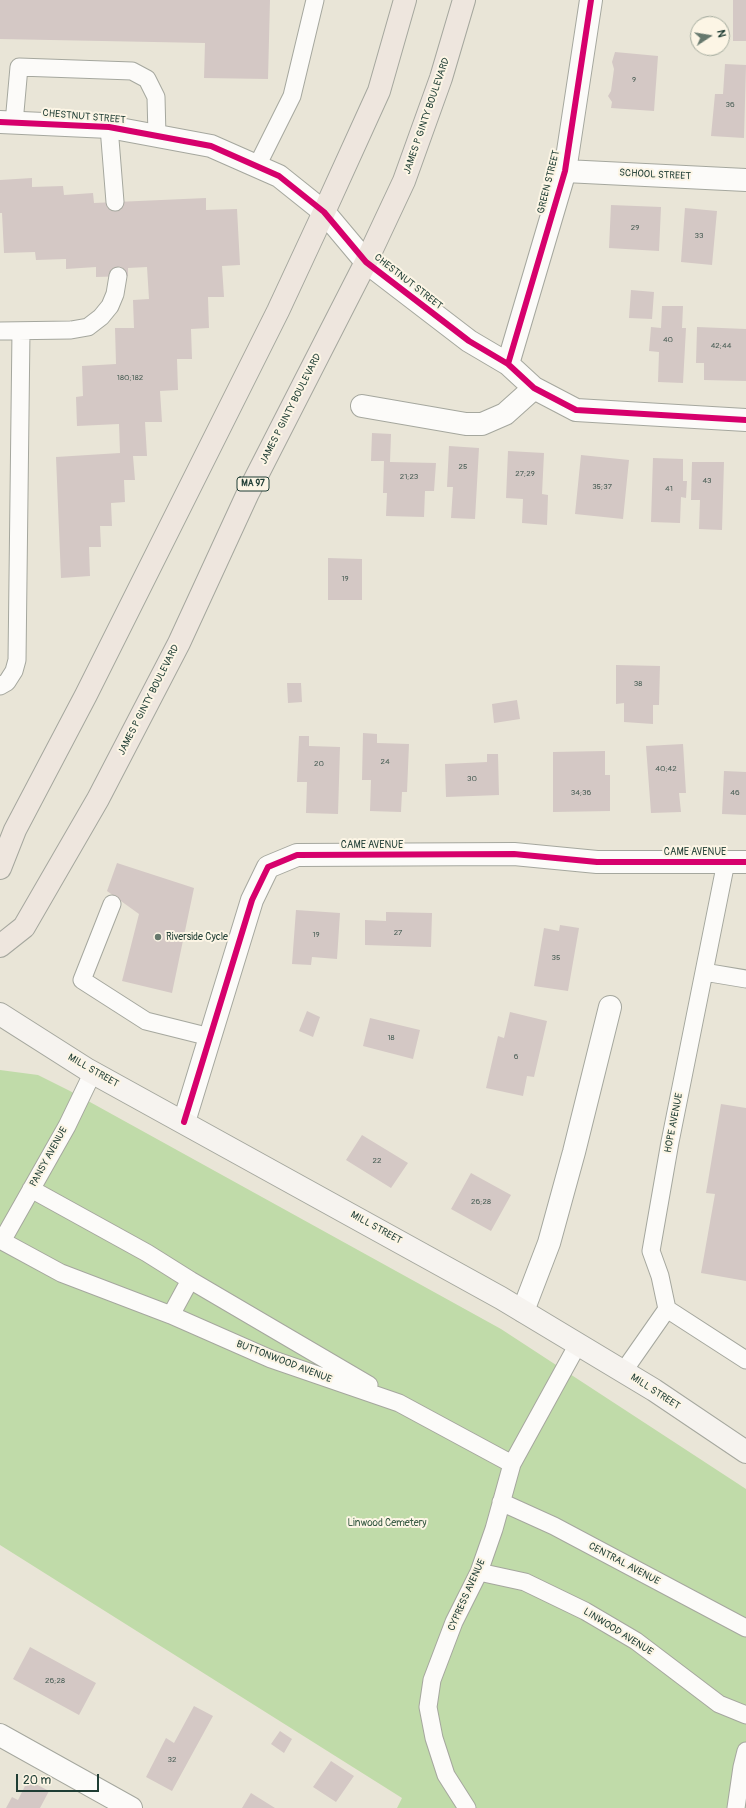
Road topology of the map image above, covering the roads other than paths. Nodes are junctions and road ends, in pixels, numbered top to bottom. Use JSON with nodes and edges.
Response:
{"nodes":[{"id":1,"x":316,"y":0,"type":"edge"},
{"id":2,"x":405,"y":0,"type":"edge"},
{"id":3,"x":464,"y":0,"type":"edge"},
{"id":4,"x":591,"y":0,"type":"edge"},
{"id":5,"x":7,"y":122,"type":"edge"},
{"id":6,"x":109,"y":127,"type":"junction"},
{"id":7,"x":157,"y":136,"type":"junction"},
{"id":8,"x":257,"y":166,"type":"junction"},
{"id":9,"x":565,"y":171,"type":"junction"},
{"id":10,"x":746,"y":180,"type":"edge"},
{"id":11,"x":114,"y":202,"type":"dead end"},
{"id":12,"x":324,"y":212,"type":"junction"},
{"id":13,"x":366,"y":262,"type":"junction"},
{"id":14,"x":118,"y":276,"type":"dead end"},
{"id":15,"x":0,"y":331,"type":"edge"},
{"id":16,"x":21,"y":331,"type":"junction"},
{"id":17,"x":508,"y":364,"type":"junction"},
{"id":18,"x":534,"y":388,"type":"junction"},
{"id":19,"x":362,"y":406,"type":"dead end"},
{"id":20,"x":746,"y":420,"type":"edge"},
{"id":21,"x":0,"y":686,"type":"edge"},
{"id":22,"x":736,"y":862,"type":"edge"},
{"id":23,"x":0,"y":868,"type":"edge"},
{"id":24,"x":112,"y":904,"type":"dead end"},
{"id":25,"x":0,"y":946,"type":"edge"},
{"id":26,"x":704,"y":972,"type":"junction"},
{"id":27,"x":746,"y":979,"type":"edge"},
{"id":28,"x":610,"y":1007,"type":"dead end"},
{"id":29,"x":0,"y":1014,"type":"edge"},
{"id":30,"x":210,"y":1037,"type":"junction"},
{"id":31,"x":93,"y":1072,"type":"junction"},
{"id":32,"x":184,"y":1122,"type":"junction"},
{"id":33,"x":31,"y":1189,"type":"junction"},
{"id":34,"x":2,"y":1241,"type":"joint"},
{"id":35,"x":190,"y":1280,"type":"junction"},
{"id":36,"x":668,"y":1309,"type":"junction"},
{"id":37,"x":523,"y":1311,"type":"junction"},
{"id":38,"x":171,"y":1315,"type":"junction"},
{"id":39,"x":578,"y":1344,"type":"junction"},
{"id":40,"x":746,"y":1360,"type":"edge"},
{"id":41,"x":623,"y":1372,"type":"junction"},
{"id":42,"x":399,"y":1403,"type":"junction"},
{"id":43,"x":746,"y":1452,"type":"edge"},
{"id":44,"x":512,"y":1464,"type":"junction"},
{"id":45,"x":501,"y":1502,"type":"junction"},
{"id":46,"x":479,"y":1572,"type":"junction"},
{"id":47,"x":746,"y":1628,"type":"edge"},
{"id":48,"x":746,"y":1715,"type":"edge"},
{"id":49,"x":0,"y":1736,"type":"edge"},
{"id":50,"x":746,"y":1751,"type":"edge"},
{"id":51,"x":131,"y":1808,"type":"edge"},
{"id":52,"x":467,"y":1808,"type":"edge"},
{"id":53,"x":736,"y":1808,"type":"edge"}],
"edges":[{"from":1,"to":8,"type":"lane"},
{"from":2,"to":12,"type":"main road"},
{"from":3,"to":13,"type":"main road","name":"JAMES P GINTY BOULEVARD","number":"MA 97"},
{"from":4,"to":9,"type":"street","name":"GREEN STREET"},
{"from":5,"to":6,"type":"street","name":"CHESTNUT STREET"},
{"from":5,"to":7,"type":"lane"},
{"from":6,"to":7,"type":"street","name":"CHESTNUT STREET"},
{"from":6,"to":11,"type":"lane"},
{"from":7,"to":8,"type":"street","name":"CHESTNUT STREET"},
{"from":8,"to":12,"type":"street","name":"CHESTNUT STREET"},
{"from":9,"to":10,"type":"street","name":"SCHOOL STREET"},
{"from":9,"to":17,"type":"street","name":"GREEN STREET"},
{"from":12,"to":13,"type":"street","name":"CHESTNUT STREET"},
{"from":12,"to":23,"type":"main road"},
{"from":13,"to":17,"type":"street","name":"CHESTNUT STREET"},
{"from":13,"to":25,"type":"main road","name":"JAMES P GINTY BOULEVARD","number":"MA 97"},
{"from":14,"to":16,"type":"lane"},
{"from":15,"to":16,"type":"lane"},
{"from":16,"to":21,"type":"lane"},
{"from":17,"to":18,"type":"street","name":"CHESTNUT STREET"},
{"from":18,"to":19,"type":"street"},
{"from":18,"to":20,"type":"street","name":"CHESTNUT STREET"},
{"from":22,"to":26,"type":"lane","name":"HOPE AVENUE"},
{"from":22,"to":30,"type":"street","name":"CAME AVENUE"},
{"from":24,"to":30,"type":"lane"},
{"from":26,"to":27,"type":"lane"},
{"from":26,"to":36,"type":"lane","name":"HOPE AVENUE"},
{"from":28,"to":37,"type":"street"},
{"from":29,"to":31,"type":"main road","name":"MILL STREET"},
{"from":30,"to":32,"type":"street","name":"CAME AVENUE"},
{"from":31,"to":32,"type":"main road","name":"MILL STREET"},
{"from":31,"to":33,"type":"lane","name":"PANSY AVENUE"},
{"from":32,"to":37,"type":"main road","name":"MILL STREET"},
{"from":33,"to":34,"type":"lane","name":"PANSY AVENUE"},
{"from":33,"to":35,"type":"lane","name":"BUTTONWOOD AVENUE"},
{"from":34,"to":38,"type":"lane","name":"BUTTONWOOD AVENUE"},
{"from":35,"to":38,"type":"lane"},
{"from":35,"to":42,"type":"lane","name":"BUTTONWOOD AVENUE"},
{"from":36,"to":40,"type":"lane"},
{"from":36,"to":41,"type":"lane"},
{"from":37,"to":39,"type":"main road","name":"MILL STREET"},
{"from":38,"to":42,"type":"lane","name":"BUTTONWOOD AVENUE"},
{"from":39,"to":41,"type":"main road","name":"MILL STREET"},
{"from":39,"to":44,"type":"lane","name":"CYPRESS AVENUE"},
{"from":41,"to":43,"type":"main road","name":"MILL STREET"},
{"from":42,"to":44,"type":"lane","name":"BUTTONWOOD AVENUE"},
{"from":44,"to":45,"type":"lane","name":"CYPRESS AVENUE"},
{"from":45,"to":46,"type":"lane","name":"CYPRESS AVENUE"},
{"from":45,"to":47,"type":"lane","name":"CENTRAL AVENUE"},
{"from":46,"to":48,"type":"lane","name":"LINWOOD AVENUE"},
{"from":46,"to":52,"type":"lane","name":"CYPRESS AVENUE"},
{"from":49,"to":51,"type":"street"},
{"from":50,"to":53,"type":"lane"}]}
